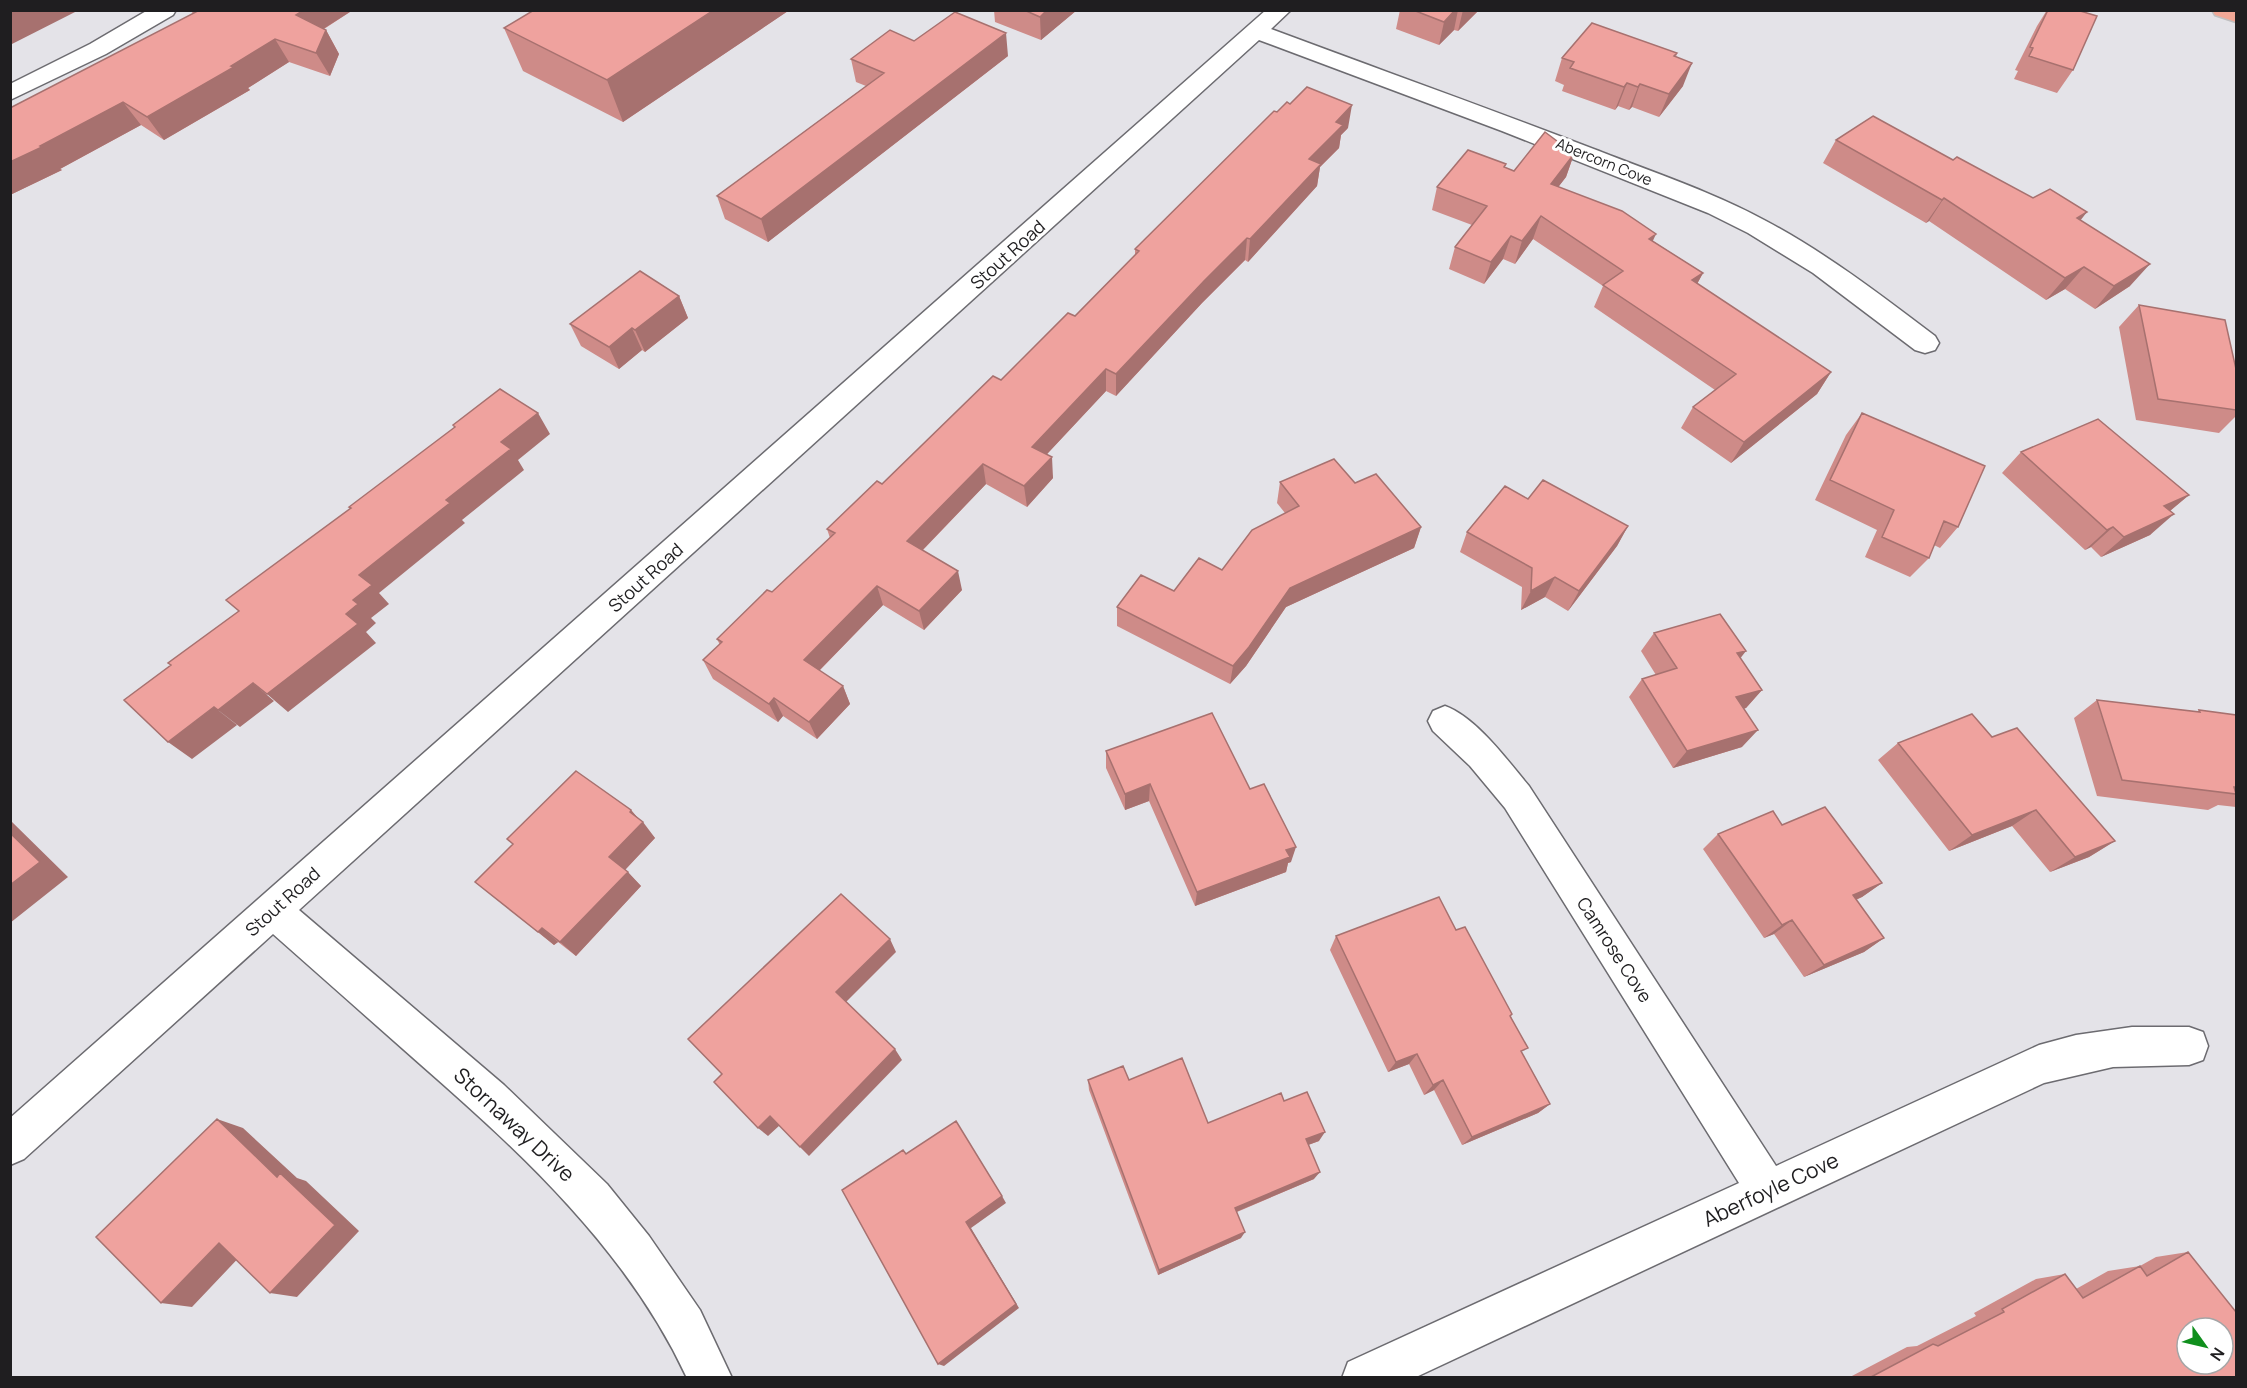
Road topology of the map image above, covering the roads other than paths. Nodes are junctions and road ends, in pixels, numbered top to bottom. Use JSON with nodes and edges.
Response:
{"nodes":[{"id":1,"x":165,"y":10,"type":"edge"},
{"id":2,"x":1280,"y":10,"type":"edge"},
{"id":3,"x":2223,"y":10,"type":"edge"},
{"id":4,"x":2236,"y":16,"type":"edge"},
{"id":5,"x":1258,"y":32,"type":"junction"},
{"id":6,"x":10,"y":93,"type":"edge"},
{"id":7,"x":1925,"y":343,"type":"dead end"},
{"id":8,"x":1445,"y":721,"type":"dead end"},
{"id":9,"x":273,"y":911,"type":"junction"},
{"id":10,"x":2189,"y":1046,"type":"dead end"},
{"id":11,"x":10,"y":1145,"type":"edge"},
{"id":12,"x":1769,"y":1192,"type":"junction"},
{"id":13,"x":710,"y":1377,"type":"edge"},
{"id":14,"x":1364,"y":1377,"type":"edge"}],
"edges":[{"from":1,"to":6,"type":"street"},
{"from":2,"to":5,"type":"street","name":"Stout Road"},
{"from":3,"to":4,"type":"main road"},
{"from":5,"to":7,"type":"street","name":"Abercorn Cove"},
{"from":5,"to":9,"type":"street","name":"Stout Road"},
{"from":8,"to":12,"type":"street","name":"Camrose Cove"},
{"from":9,"to":11,"type":"street","name":"Stout Road"},
{"from":9,"to":13,"type":"street","name":"Stornaway Drive"},
{"from":10,"to":12,"type":"street","name":"Aberfoyle Cove"},
{"from":12,"to":14,"type":"street","name":"Aberfoyle Cove"}]}
